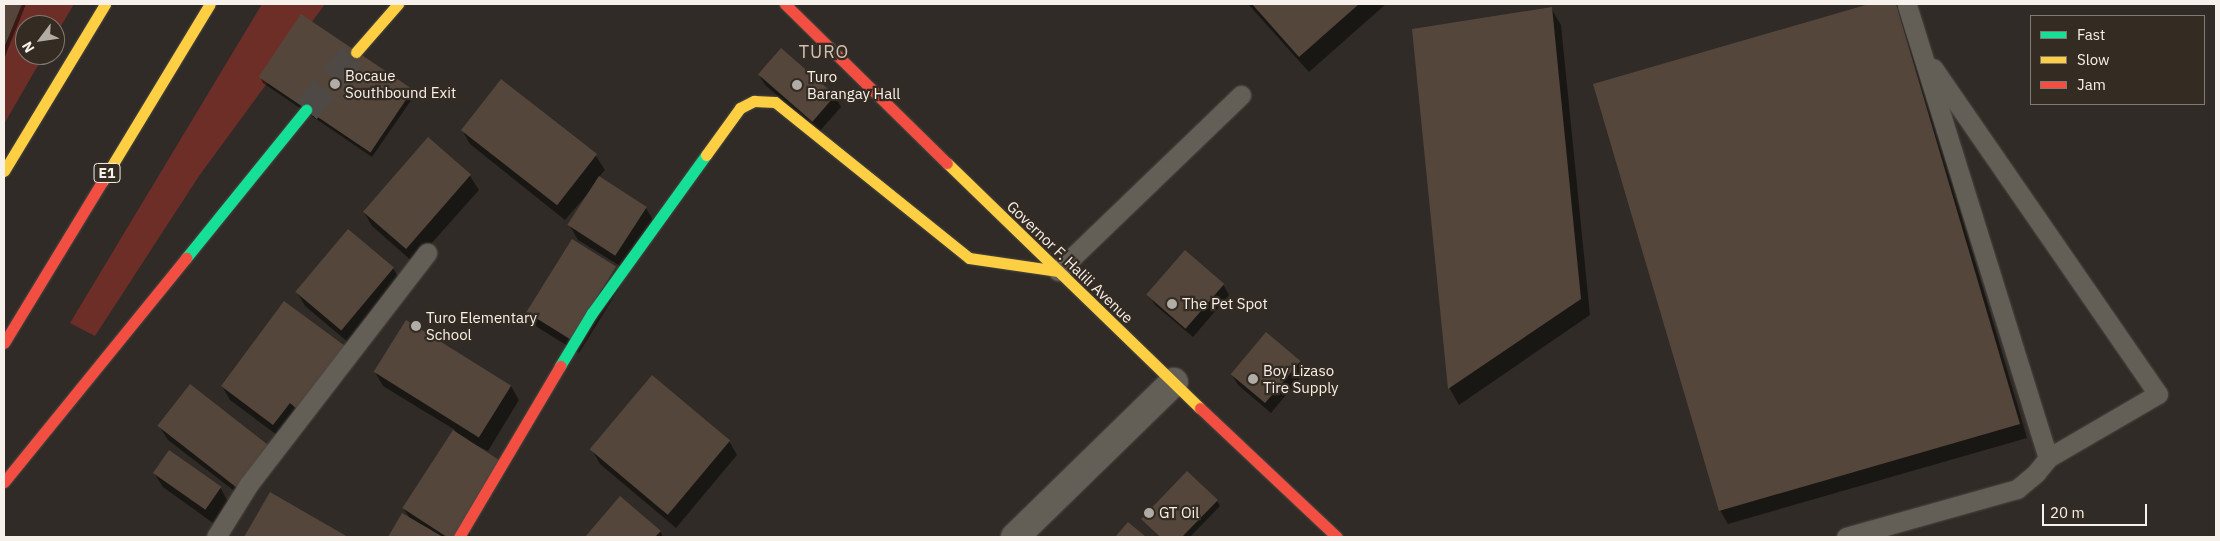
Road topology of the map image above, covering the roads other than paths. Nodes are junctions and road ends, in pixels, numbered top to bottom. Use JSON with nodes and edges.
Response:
{"nodes":[{"id":1,"x":105,"y":4,"type":"edge"},
{"id":2,"x":210,"y":4,"type":"edge"},
{"id":3,"x":398,"y":4,"type":"edge"},
{"id":4,"x":785,"y":4,"type":"edge"},
{"id":5,"x":1907,"y":4,"type":"edge"},
{"id":6,"x":356,"y":52,"type":"tunnel mouth"},
{"id":7,"x":1922,"y":53,"type":"junction"},
{"id":8,"x":1241,"y":95,"type":"dead end"},
{"id":9,"x":306,"y":110,"type":"tunnel mouth"},
{"id":10,"x":4,"y":171,"type":"edge"},
{"id":11,"x":426,"y":253,"type":"dead end"},
{"id":12,"x":1058,"y":271,"type":"junction"},
{"id":13,"x":4,"y":343,"type":"edge"},
{"id":14,"x":1174,"y":382,"type":"junction"},
{"id":15,"x":2048,"y":458,"type":"junction"},
{"id":16,"x":4,"y":482,"type":"edge"},
{"id":17,"x":216,"y":537,"type":"edge"},
{"id":18,"x":459,"y":537,"type":"edge"},
{"id":19,"x":1014,"y":537,"type":"edge"},
{"id":20,"x":1338,"y":537,"type":"edge"},
{"id":21,"x":1846,"y":537,"type":"edge"}],
"edges":[{"from":1,"to":10,"type":"main road"},
{"from":2,"to":13,"type":"main road","number":"E1"},
{"from":3,"to":6,"type":"main road"},
{"from":4,"to":12,"type":"main road","name":"Governor F. Halili Avenue"},
{"from":5,"to":7,"type":"lane"},
{"from":7,"to":15,"type":"lane"},
{"from":7,"to":15,"type":"lane"},
{"from":8,"to":12,"type":"lane"},
{"from":9,"to":16,"type":"main road"},
{"from":11,"to":17,"type":"lane"},
{"from":12,"to":14,"type":"main road","name":"Governor F. Halili Avenue"},
{"from":12,"to":18,"type":"main road"},
{"from":14,"to":19,"type":"street"},
{"from":14,"to":20,"type":"main road","name":"Governor F. Halili Avenue"},
{"from":15,"to":21,"type":"lane"}]}
